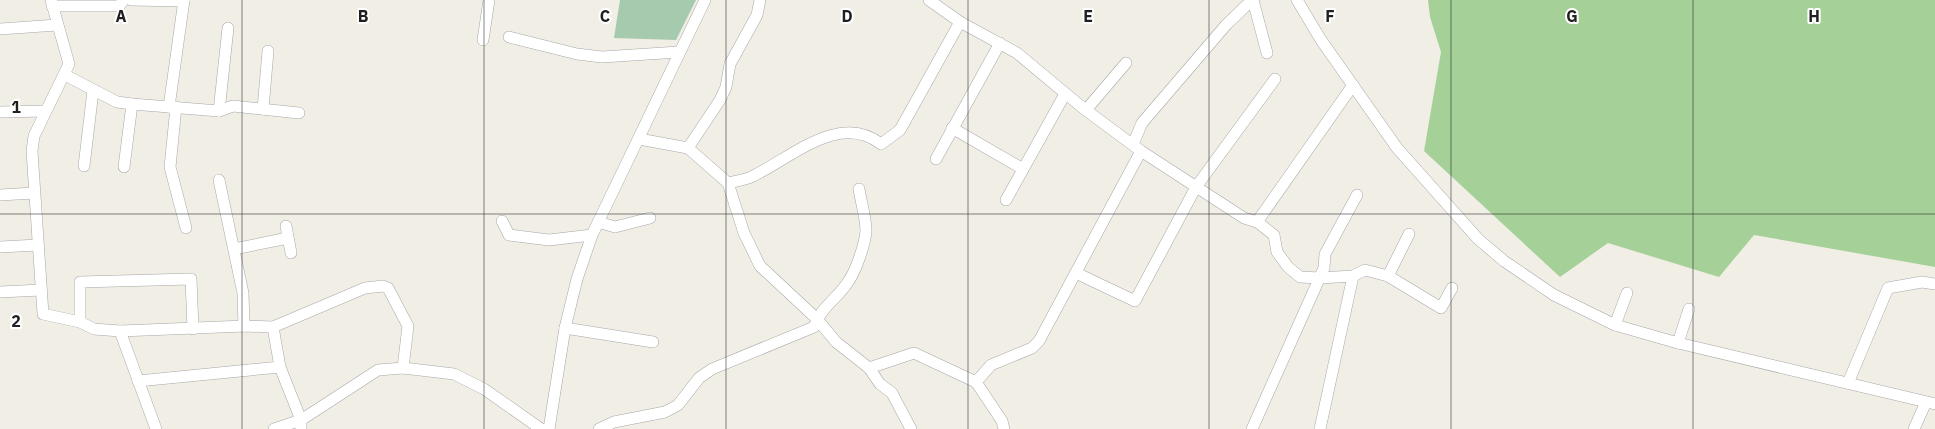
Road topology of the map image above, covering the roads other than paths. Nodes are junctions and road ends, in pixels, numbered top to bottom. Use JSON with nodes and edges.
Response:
{"nodes":[{"id":1,"x":124,"y":0,"type":"edge"},
{"id":2,"x":131,"y":0,"type":"edge"},
{"id":3,"x":184,"y":0,"type":"edge"},
{"id":4,"x":489,"y":0,"type":"edge"},
{"id":5,"x":705,"y":0,"type":"edge"},
{"id":6,"x":760,"y":0,"type":"edge"},
{"id":7,"x":929,"y":0,"type":"edge"},
{"id":8,"x":1252,"y":0,"type":"edge"},
{"id":9,"x":1297,"y":0,"type":"edge"},
{"id":10,"x":51,"y":3,"type":"edge"},
{"id":11,"x":960,"y":22,"type":"junction"},
{"id":12,"x":57,"y":25,"type":"junction"},
{"id":13,"x":228,"y":28,"type":"dead end"},
{"id":14,"x":0,"y":29,"type":"edge"},
{"id":15,"x":508,"y":37,"type":"dead end"},
{"id":16,"x":484,"y":40,"type":"dead end"},
{"id":17,"x":1000,"y":43,"type":"junction"},
{"id":18,"x":268,"y":51,"type":"dead end"},
{"id":19,"x":679,"y":52,"type":"junction"},
{"id":20,"x":1267,"y":53,"type":"dead end"},
{"id":21,"x":1126,"y":63,"type":"dead end"},
{"id":22,"x":65,"y":75,"type":"junction"},
{"id":23,"x":1275,"y":79,"type":"dead end"},
{"id":24,"x":1352,"y":85,"type":"junction"},
{"id":25,"x":93,"y":91,"type":"junction"},
{"id":26,"x":1065,"y":94,"type":"junction"},
{"id":27,"x":132,"y":104,"type":"junction"},
{"id":28,"x":172,"y":107,"type":"junction"},
{"id":29,"x":262,"y":109,"type":"junction"},
{"id":30,"x":1086,"y":110,"type":"junction"},
{"id":31,"x":45,"y":111,"type":"junction"},
{"id":32,"x":219,"y":111,"type":"junction"},
{"id":33,"x":0,"y":112,"type":"edge"},
{"id":34,"x":299,"y":113,"type":"dead end"},
{"id":35,"x":952,"y":128,"type":"junction"},
{"id":36,"x":639,"y":139,"type":"junction"},
{"id":37,"x":688,"y":148,"type":"junction"},
{"id":38,"x":1137,"y":148,"type":"junction"},
{"id":39,"x":936,"y":158,"type":"dead end"},
{"id":40,"x":84,"y":166,"type":"dead end"},
{"id":41,"x":124,"y":167,"type":"dead end"},
{"id":42,"x":1023,"y":169,"type":"junction"},
{"id":43,"x":219,"y":180,"type":"dead end"},
{"id":44,"x":728,"y":183,"type":"junction"},
{"id":45,"x":1196,"y":187,"type":"junction"},
{"id":46,"x":859,"y":189,"type":"dead end"},
{"id":47,"x":34,"y":193,"type":"junction"},
{"id":48,"x":0,"y":195,"type":"edge"},
{"id":49,"x":1357,"y":195,"type":"dead end"},
{"id":50,"x":1006,"y":200,"type":"dead end"},
{"id":51,"x":650,"y":218,"type":"dead end"},
{"id":52,"x":502,"y":221,"type":"dead end"},
{"id":53,"x":598,"y":222,"type":"junction"},
{"id":54,"x":1257,"y":222,"type":"junction"},
{"id":55,"x":286,"y":226,"type":"dead end"},
{"id":56,"x":186,"y":228,"type":"dead end"},
{"id":57,"x":1409,"y":234,"type":"dead end"},
{"id":58,"x":592,"y":235,"type":"junction"},
{"id":59,"x":288,"y":238,"type":"junction"},
{"id":60,"x":38,"y":245,"type":"junction"},
{"id":61,"x":0,"y":247,"type":"edge"},
{"id":62,"x":234,"y":249,"type":"junction"},
{"id":63,"x":291,"y":254,"type":"dead end"},
{"id":64,"x":1076,"y":273,"type":"junction"},
{"id":65,"x":1354,"y":276,"type":"junction"},
{"id":66,"x":1388,"y":276,"type":"junction"},
{"id":67,"x":1320,"y":278,"type":"junction"},
{"id":68,"x":1935,"y":284,"type":"edge"},
{"id":69,"x":1452,"y":288,"type":"dead end"},
{"id":70,"x":40,"y":290,"type":"junction"},
{"id":71,"x":0,"y":292,"type":"edge"},
{"id":72,"x":1627,"y":293,"type":"dead end"},
{"id":73,"x":1689,"y":309,"type":"dead end"},
{"id":74,"x":817,"y":319,"type":"junction"},
{"id":75,"x":80,"y":322,"type":"junction"},
{"id":76,"x":1615,"y":325,"type":"junction"},
{"id":77,"x":244,"y":326,"type":"junction"},
{"id":78,"x":273,"y":327,"type":"junction"},
{"id":79,"x":565,"y":328,"type":"junction"},
{"id":80,"x":193,"y":329,"type":"junction"},
{"id":81,"x":120,"y":331,"type":"junction"},
{"id":82,"x":653,"y":342,"type":"dead end"},
{"id":83,"x":1678,"y":343,"type":"junction"},
{"id":84,"x":280,"y":367,"type":"junction"},
{"id":85,"x":403,"y":368,"type":"junction"},
{"id":86,"x":869,"y":368,"type":"junction"},
{"id":87,"x":138,"y":381,"type":"junction"},
{"id":88,"x":976,"y":382,"type":"junction"},
{"id":89,"x":1848,"y":384,"type":"junction"},
{"id":90,"x":1931,"y":403,"type":"edge"},
{"id":91,"x":301,"y":424,"type":"edge"},
{"id":92,"x":156,"y":429,"type":"edge"},
{"id":93,"x":274,"y":429,"type":"edge"},
{"id":94,"x":541,"y":429,"type":"edge"},
{"id":95,"x":549,"y":429,"type":"edge"},
{"id":96,"x":599,"y":429,"type":"edge"},
{"id":97,"x":912,"y":429,"type":"edge"},
{"id":98,"x":1004,"y":429,"type":"edge"},
{"id":99,"x":1252,"y":429,"type":"edge"},
{"id":100,"x":1320,"y":429,"type":"edge"},
{"id":101,"x":1914,"y":429,"type":"edge"}],
"edges":[{"from":1,"to":10,"type":"street"},
{"from":2,"to":3,"type":"street"},
{"from":3,"to":28,"type":"street"},
{"from":4,"to":16,"type":"street"},
{"from":5,"to":19,"type":"street"},
{"from":6,"to":37,"type":"street"},
{"from":7,"to":11,"type":"street"},
{"from":8,"to":20,"type":"street"},
{"from":8,"to":38,"type":"street"},
{"from":9,"to":24,"type":"street"},
{"from":10,"to":12,"type":"street"},
{"from":11,"to":17,"type":"street"},
{"from":11,"to":44,"type":"street"},
{"from":12,"to":14,"type":"street"},
{"from":12,"to":22,"type":"street"},
{"from":13,"to":32,"type":"street"},
{"from":15,"to":19,"type":"street"},
{"from":17,"to":26,"type":"street"},
{"from":17,"to":35,"type":"street"},
{"from":18,"to":29,"type":"street"},
{"from":19,"to":36,"type":"street"},
{"from":21,"to":30,"type":"street"},
{"from":22,"to":25,"type":"street"},
{"from":22,"to":31,"type":"street"},
{"from":23,"to":45,"type":"street"},
{"from":24,"to":54,"type":"street"},
{"from":24,"to":76,"type":"street"},
{"from":25,"to":27,"type":"street"},
{"from":25,"to":40,"type":"street"},
{"from":26,"to":30,"type":"street"},
{"from":26,"to":42,"type":"street"},
{"from":27,"to":28,"type":"street"},
{"from":27,"to":41,"type":"street"},
{"from":28,"to":32,"type":"street"},
{"from":28,"to":56,"type":"street"},
{"from":29,"to":32,"type":"street"},
{"from":29,"to":34,"type":"street"},
{"from":30,"to":38,"type":"street"},
{"from":31,"to":33,"type":"street"},
{"from":31,"to":47,"type":"street"},
{"from":35,"to":39,"type":"street"},
{"from":35,"to":42,"type":"street"},
{"from":36,"to":37,"type":"street"},
{"from":36,"to":53,"type":"street"},
{"from":37,"to":44,"type":"street"},
{"from":38,"to":45,"type":"street"},
{"from":38,"to":64,"type":"street"},
{"from":42,"to":50,"type":"street"},
{"from":43,"to":62,"type":"street"},
{"from":44,"to":74,"type":"street"},
{"from":45,"to":54,"type":"street"},
{"from":45,"to":64,"type":"street"},
{"from":46,"to":74,"type":"street"},
{"from":47,"to":48,"type":"street"},
{"from":47,"to":60,"type":"street"},
{"from":49,"to":67,"type":"street"},
{"from":51,"to":53,"type":"street"},
{"from":52,"to":58,"type":"street"},
{"from":53,"to":58,"type":"street"},
{"from":54,"to":67,"type":"street"},
{"from":55,"to":59,"type":"street"},
{"from":57,"to":66,"type":"street"},
{"from":58,"to":79,"type":"street"},
{"from":59,"to":62,"type":"street"},
{"from":59,"to":63,"type":"street"},
{"from":60,"to":61,"type":"street"},
{"from":60,"to":70,"type":"street"},
{"from":62,"to":77,"type":"street"},
{"from":64,"to":88,"type":"street"},
{"from":65,"to":66,"type":"street"},
{"from":65,"to":67,"type":"street"},
{"from":65,"to":100,"type":"street"},
{"from":66,"to":69,"type":"street"},
{"from":67,"to":99,"type":"street"},
{"from":68,"to":89,"type":"street"},
{"from":70,"to":71,"type":"street"},
{"from":70,"to":75,"type":"street"},
{"from":72,"to":76,"type":"street"},
{"from":73,"to":83,"type":"street"},
{"from":74,"to":86,"type":"street"},
{"from":74,"to":96,"type":"street"},
{"from":75,"to":80,"type":"street"},
{"from":75,"to":81,"type":"street"},
{"from":76,"to":83,"type":"street"},
{"from":77,"to":78,"type":"street"},
{"from":77,"to":80,"type":"street"},
{"from":78,"to":84,"type":"street"},
{"from":78,"to":85,"type":"street"},
{"from":79,"to":82,"type":"street"},
{"from":79,"to":95,"type":"street"},
{"from":80,"to":81,"type":"street"},
{"from":81,"to":87,"type":"street"},
{"from":83,"to":89,"type":"street"},
{"from":84,"to":87,"type":"street"},
{"from":84,"to":91,"type":"street"},
{"from":85,"to":91,"type":"street"},
{"from":85,"to":94,"type":"street"},
{"from":86,"to":88,"type":"street"},
{"from":86,"to":97,"type":"street"},
{"from":87,"to":92,"type":"street"},
{"from":88,"to":98,"type":"street"},
{"from":89,"to":90,"type":"street"},
{"from":90,"to":101,"type":"street"},
{"from":91,"to":93,"type":"street"}]}
